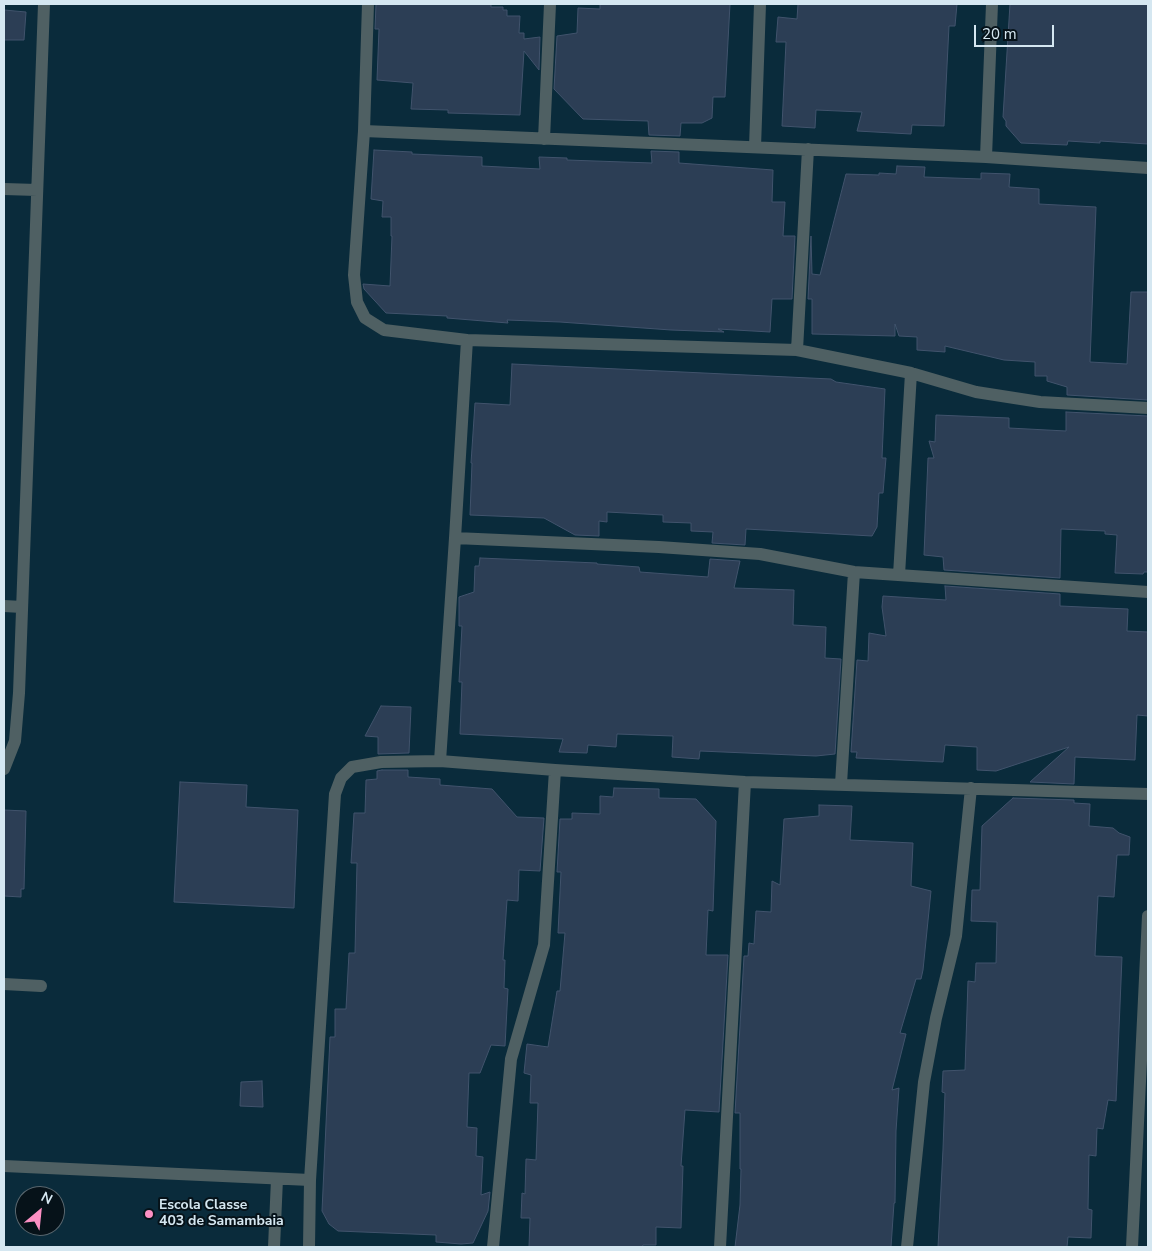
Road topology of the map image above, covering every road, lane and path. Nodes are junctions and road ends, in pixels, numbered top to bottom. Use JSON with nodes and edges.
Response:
{"nodes":[{"id":1,"x":44,"y":4,"type":"edge"},
{"id":2,"x":368,"y":4,"type":"edge"},
{"id":3,"x":550,"y":4,"type":"edge"},
{"id":4,"x":760,"y":4,"type":"edge"},
{"id":5,"x":992,"y":4,"type":"edge"},
{"id":6,"x":364,"y":131,"type":"junction"},
{"id":7,"x":544,"y":139,"type":"junction"},
{"id":8,"x":755,"y":147,"type":"junction"},
{"id":9,"x":808,"y":149,"type":"junction"},
{"id":10,"x":986,"y":157,"type":"junction"},
{"id":11,"x":1148,"y":168,"type":"edge"},
{"id":12,"x":4,"y":190,"type":"edge"},
{"id":13,"x":37,"y":190,"type":"junction"},
{"id":14,"x":467,"y":340,"type":"junction"},
{"id":15,"x":797,"y":350,"type":"junction"},
{"id":16,"x":911,"y":373,"type":"junction"},
{"id":17,"x":1148,"y":408,"type":"edge"},
{"id":18,"x":456,"y":538,"type":"junction"},
{"id":19,"x":854,"y":572,"type":"junction"},
{"id":20,"x":899,"y":575,"type":"junction"},
{"id":21,"x":1148,"y":592,"type":"edge"},
{"id":22,"x":4,"y":606,"type":"edge"},
{"id":23,"x":22,"y":607,"type":"junction"},
{"id":24,"x":440,"y":761,"type":"junction"},
{"id":25,"x":4,"y":769,"type":"edge"},
{"id":26,"x":555,"y":770,"type":"junction"},
{"id":27,"x":745,"y":782,"type":"junction"},
{"id":28,"x":841,"y":784,"type":"junction"},
{"id":29,"x":971,"y":788,"type":"junction"},
{"id":30,"x":1148,"y":794,"type":"edge"},
{"id":31,"x":1148,"y":916,"type":"edge"},
{"id":32,"x":4,"y":984,"type":"edge"},
{"id":33,"x":41,"y":986,"type":"dead end"},
{"id":34,"x":4,"y":1166,"type":"edge"},
{"id":35,"x":278,"y":1180,"type":"junction"},
{"id":36,"x":310,"y":1180,"type":"junction"},
{"id":37,"x":274,"y":1247,"type":"edge"},
{"id":38,"x":309,"y":1247,"type":"edge"},
{"id":39,"x":493,"y":1247,"type":"edge"},
{"id":40,"x":720,"y":1247,"type":"edge"},
{"id":41,"x":907,"y":1247,"type":"edge"},
{"id":42,"x":1132,"y":1247,"type":"edge"}],
"edges":[{"from":1,"to":13,"type":"street"},
{"from":2,"to":6,"type":"street"},
{"from":3,"to":7,"type":"street"},
{"from":4,"to":8,"type":"street"},
{"from":5,"to":10,"type":"street"},
{"from":6,"to":7,"type":"street"},
{"from":6,"to":14,"type":"street"},
{"from":7,"to":8,"type":"street"},
{"from":8,"to":9,"type":"street"},
{"from":9,"to":10,"type":"street"},
{"from":9,"to":15,"type":"street"},
{"from":10,"to":11,"type":"street"},
{"from":12,"to":13,"type":"street"},
{"from":13,"to":23,"type":"street"},
{"from":14,"to":15,"type":"street"},
{"from":14,"to":18,"type":"street"},
{"from":15,"to":16,"type":"street"},
{"from":16,"to":17,"type":"street"},
{"from":16,"to":20,"type":"street"},
{"from":18,"to":19,"type":"street"},
{"from":18,"to":24,"type":"street"},
{"from":19,"to":20,"type":"street"},
{"from":19,"to":28,"type":"street"},
{"from":20,"to":21,"type":"street"},
{"from":22,"to":23,"type":"street"},
{"from":23,"to":25,"type":"street"},
{"from":24,"to":26,"type":"street"},
{"from":24,"to":36,"type":"street"},
{"from":26,"to":27,"type":"street"},
{"from":26,"to":39,"type":"street"},
{"from":27,"to":28,"type":"street"},
{"from":27,"to":40,"type":"street"},
{"from":28,"to":29,"type":"street"},
{"from":29,"to":30,"type":"street"},
{"from":29,"to":41,"type":"street"},
{"from":31,"to":42,"type":"street"},
{"from":32,"to":33,"type":"street"},
{"from":34,"to":35,"type":"street"},
{"from":35,"to":36,"type":"street"},
{"from":35,"to":37,"type":"street"},
{"from":36,"to":38,"type":"street"}]}
